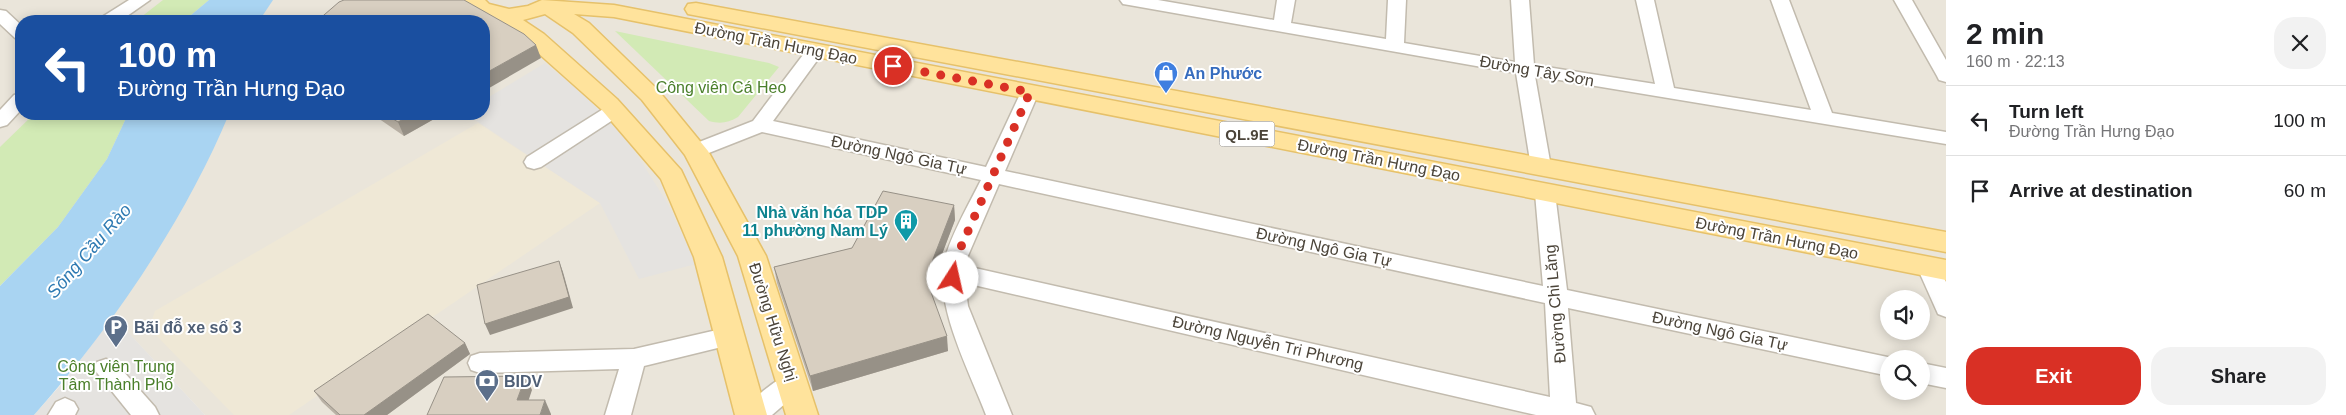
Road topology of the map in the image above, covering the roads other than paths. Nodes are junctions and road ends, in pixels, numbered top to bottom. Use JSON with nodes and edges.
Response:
{"nodes":[{"id":1,"x":141,"y":0,"type":"edge"},
{"id":2,"x":472,"y":0,"type":"edge"},
{"id":3,"x":645,"y":0,"type":"edge"},
{"id":4,"x":1128,"y":0,"type":"edge"},
{"id":5,"x":1286,"y":0,"type":"edge"},
{"id":6,"x":1397,"y":0,"type":"edge"},
{"id":7,"x":1520,"y":0,"type":"edge"},
{"id":8,"x":1645,"y":0,"type":"edge"},
{"id":9,"x":1780,"y":0,"type":"edge"},
{"id":10,"x":1903,"y":0,"type":"edge"},
{"id":11,"x":548,"y":2,"type":"edge"},
{"id":12,"x":1183,"y":5,"type":"edge"},
{"id":13,"x":500,"y":13,"type":"junction"},
{"id":14,"x":0,"y":15,"type":"edge"},
{"id":15,"x":117,"y":15,"type":"edge"},
{"id":16,"x":1282,"y":27,"type":"junction"},
{"id":17,"x":15,"y":29,"type":"edge"},
{"id":18,"x":821,"y":41,"type":"junction"},
{"id":19,"x":1395,"y":46,"type":"junction"},
{"id":20,"x":1524,"y":69,"type":"junction"},
{"id":21,"x":1946,"y":76,"type":"edge"},
{"id":22,"x":1030,"y":92,"type":"junction"},
{"id":23,"x":1666,"y":92,"type":"junction"},
{"id":24,"x":15,"y":105,"type":"edge"},
{"id":25,"x":615,"y":110,"type":"junction"},
{"id":26,"x":1824,"y":118,"type":"junction"},
{"id":27,"x":0,"y":121,"type":"edge"},
{"id":28,"x":760,"y":125,"type":"junction"},
{"id":29,"x":1946,"y":138,"type":"edge"},
{"id":30,"x":696,"y":151,"type":"junction"},
{"id":31,"x":534,"y":162,"type":"dead end"},
{"id":32,"x":1541,"y":167,"type":"junction"},
{"id":33,"x":991,"y":175,"type":"junction"},
{"id":34,"x":1545,"y":192,"type":"junction"},
{"id":35,"x":1913,"y":236,"type":"junction"},
{"id":36,"x":1946,"y":242,"type":"edge"},
{"id":37,"x":1937,"y":269,"type":"edge"},
{"id":38,"x":954,"y":272,"type":"junction"},
{"id":39,"x":1556,"y":297,"type":"junction"},
{"id":40,"x":1946,"y":308,"type":"edge"},
{"id":41,"x":730,"y":336,"type":"junction"},
{"id":42,"x":634,"y":359,"type":"junction"},
{"id":43,"x":480,"y":363,"type":"dead end"},
{"id":44,"x":1880,"y":364,"type":"edge"},
{"id":45,"x":106,"y":369,"type":"dead end"},
{"id":46,"x":1930,"y":375,"type":"edge"},
{"id":47,"x":1946,"y":378,"type":"edge"},
{"id":48,"x":792,"y":383,"type":"junction"},
{"id":49,"x":1570,"y":413,"type":"edge"},
{"id":50,"x":146,"y":415,"type":"edge"},
{"id":51,"x":618,"y":415,"type":"edge"},
{"id":52,"x":753,"y":415,"type":"edge"},
{"id":53,"x":802,"y":415,"type":"edge"},
{"id":54,"x":999,"y":415,"type":"edge"}],
"edges":[{"from":1,"to":15,"type":"street"},
{"from":2,"to":13,"type":"main road","name":"Đường Trần Hưng Đạo"},
{"from":3,"to":18,"type":"main road","name":"Đường Trần Hưng Đạo","number":"QL.9E"},
{"from":4,"to":12,"type":"street","name":"Đường Tây Sơn"},
{"from":5,"to":16,"type":"street"},
{"from":6,"to":19,"type":"street"},
{"from":7,"to":20,"type":"street"},
{"from":8,"to":23,"type":"street"},
{"from":9,"to":26,"type":"street"},
{"from":10,"to":21,"type":"street"},
{"from":11,"to":13,"type":"main road","name":"Đường Trần Hưng Đạo"},
{"from":11,"to":18,"type":"main road","name":"Đường Trần Hưng Đạo","number":"QL.9E"},
{"from":11,"to":30,"type":"main road","name":"Đường Hữu Nghị"},
{"from":12,"to":16,"type":"street","name":"Đường Tây Sơn"},
{"from":13,"to":25,"type":"main road"},
{"from":14,"to":17,"type":"street"},
{"from":16,"to":19,"type":"street","name":"Đường Tây Sơn"},
{"from":18,"to":22,"type":"main road","name":"Đường Trần Hưng Đạo","number":"QL.9E"},
{"from":18,"to":28,"type":"street"},
{"from":18,"to":32,"type":"main road","name":"Đường Trần Hưng Đạo","number":"QL.9E"},
{"from":19,"to":20,"type":"street","name":"Đường Tây Sơn"},
{"from":20,"to":23,"type":"street","name":"Đường Tây Sơn"},
{"from":20,"to":32,"type":"street"},
{"from":22,"to":33,"type":"street"},
{"from":22,"to":34,"type":"main road","name":"Đường Trần Hưng Đạo","number":"QL.9E"},
{"from":23,"to":26,"type":"street","name":"Đường Tây Sơn"},
{"from":24,"to":27,"type":"street"},
{"from":25,"to":31,"type":"street"},
{"from":25,"to":41,"type":"main road"},
{"from":26,"to":29,"type":"street","name":"Đường Tây Sơn"},
{"from":28,"to":30,"type":"street"},
{"from":28,"to":33,"type":"street","name":"Đường Ngô Gia Tự"},
{"from":30,"to":48,"type":"main road","name":"Đường Hữu Nghị"},
{"from":32,"to":34,"type":"main road"},
{"from":32,"to":35,"type":"main road","name":"Đường Trần Hưng Đạo","number":"QL.9E"},
{"from":33,"to":38,"type":"street"},
{"from":33,"to":39,"type":"street","name":"Đường Ngô Gia Tự"},
{"from":34,"to":37,"type":"main road","name":"Đường Trần Hưng Đạo","number":"QL.9E"},
{"from":34,"to":39,"type":"street","name":"Đường Chi Lăng"},
{"from":35,"to":36,"type":"main road","name":"Đường Trần Hưng Đạo","number":"QL.9E"},
{"from":35,"to":37,"type":"main road"},
{"from":37,"to":40,"type":"street"},
{"from":38,"to":49,"type":"street","name":"Đường Nguyễn Tri Phương"},
{"from":38,"to":54,"type":"street"},
{"from":39,"to":44,"type":"street","name":"Đường Ngô Gia Tự"},
{"from":39,"to":49,"type":"street","name":"Đường Chi Lăng"},
{"from":41,"to":42,"type":"street"},
{"from":41,"to":52,"type":"main road"},
{"from":42,"to":43,"type":"street"},
{"from":42,"to":51,"type":"street"},
{"from":45,"to":50,"type":"street"},
{"from":46,"to":47,"type":"street"},
{"from":48,"to":52,"type":"street"},
{"from":48,"to":53,"type":"main road","name":"Đường Hữu Nghị"}]}
